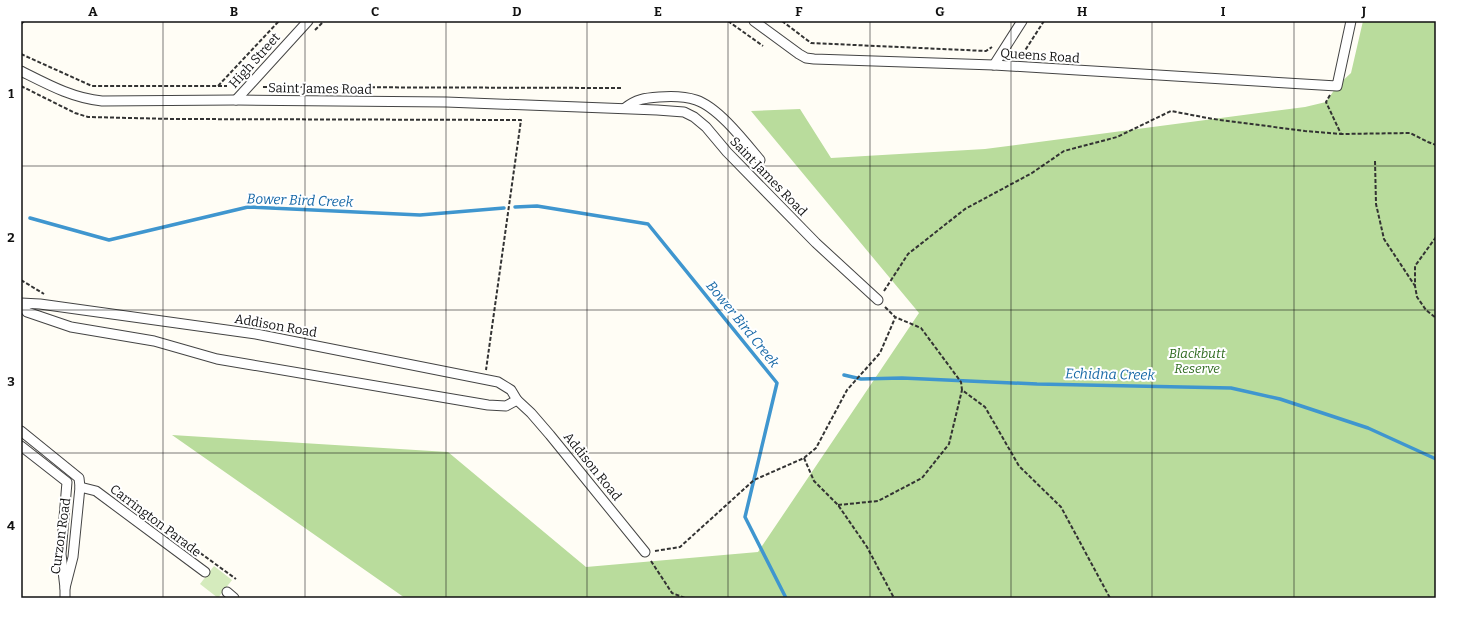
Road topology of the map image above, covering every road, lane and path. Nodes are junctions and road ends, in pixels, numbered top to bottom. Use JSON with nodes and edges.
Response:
{"nodes":[{"id":1,"x":24,"y":21,"type":"edge"},
{"id":2,"x":279,"y":21,"type":"edge"},
{"id":3,"x":308,"y":21,"type":"edge"},
{"id":4,"x":324,"y":21,"type":"edge"},
{"id":5,"x":728,"y":21,"type":"edge"},
{"id":6,"x":754,"y":21,"type":"edge"},
{"id":7,"x":782,"y":21,"type":"edge"},
{"id":8,"x":1022,"y":21,"type":"edge"},
{"id":9,"x":1044,"y":21,"type":"edge"},
{"id":10,"x":1351,"y":21,"type":"edge"},
{"id":11,"x":21,"y":24,"type":"edge"},
{"id":12,"x":314,"y":32,"type":"dead end"},
{"id":13,"x":763,"y":46,"type":"dead end"},
{"id":14,"x":992,"y":47,"type":"dead end"},
{"id":15,"x":986,"y":51,"type":"junction"},
{"id":16,"x":991,"y":51,"type":"dead end"},
{"id":17,"x":1015,"y":52,"type":"dead end"},
{"id":18,"x":21,"y":54,"type":"edge"},
{"id":19,"x":994,"y":65,"type":"junction"},
{"id":20,"x":21,"y":71,"type":"edge"},
{"id":21,"x":267,"y":81,"type":"dead end"},
{"id":22,"x":21,"y":86,"type":"edge"},
{"id":23,"x":218,"y":86,"type":"junction"},
{"id":24,"x":227,"y":86,"type":"dead end"},
{"id":25,"x":1336,"y":86,"type":"junction"},
{"id":26,"x":623,"y":88,"type":"dead end"},
{"id":27,"x":236,"y":100,"type":"junction"},
{"id":28,"x":625,"y":108,"type":"junction"},
{"id":29,"x":1341,"y":134,"type":"junction"},
{"id":30,"x":1436,"y":145,"type":"edge"},
{"id":31,"x":760,"y":160,"type":"dead end"},
{"id":32,"x":1375,"y":161,"type":"dead end"},
{"id":33,"x":1436,"y":237,"type":"edge"},
{"id":34,"x":21,"y":280,"type":"edge"},
{"id":35,"x":1415,"y":286,"type":"junction"},
{"id":36,"x":46,"y":295,"type":"dead end"},
{"id":37,"x":878,"y":300,"type":"junction"},
{"id":38,"x":21,"y":303,"type":"edge"},
{"id":39,"x":895,"y":317,"type":"junction"},
{"id":40,"x":1436,"y":318,"type":"edge"},
{"id":41,"x":485,"y":379,"type":"junction"},
{"id":42,"x":962,"y":390,"type":"junction"},
{"id":43,"x":517,"y":400,"type":"junction"},
{"id":44,"x":21,"y":431,"type":"edge"},
{"id":45,"x":21,"y":446,"type":"edge"},
{"id":46,"x":804,"y":458,"type":"junction"},
{"id":47,"x":80,"y":487,"type":"junction"},
{"id":48,"x":838,"y":505,"type":"junction"},
{"id":49,"x":181,"y":539,"type":"dead end"},
{"id":50,"x":645,"y":552,"type":"junction"},
{"id":51,"x":205,"y":572,"type":"dead end"},
{"id":52,"x":236,"y":579,"type":"dead end"},
{"id":53,"x":65,"y":588,"type":"junction"},
{"id":54,"x":65,"y":598,"type":"edge"},
{"id":55,"x":685,"y":598,"type":"edge"},
{"id":56,"x":894,"y":598,"type":"edge"},
{"id":57,"x":1110,"y":598,"type":"edge"}],
"edges":[{"from":1,"to":11,"type":"path"},
{"from":2,"to":23,"type":"path"},
{"from":3,"to":27,"type":"street","name":"High Street"},
{"from":4,"to":12,"type":"path"},
{"from":5,"to":13,"type":"path"},
{"from":6,"to":19,"type":"street","name":"Queens Road"},
{"from":7,"to":15,"type":"path"},
{"from":8,"to":19,"type":"street"},
{"from":9,"to":17,"type":"path"},
{"from":10,"to":25,"type":"street"},
{"from":14,"to":15,"type":"path"},
{"from":15,"to":16,"type":"path"},
{"from":18,"to":23,"type":"path"},
{"from":19,"to":25,"type":"street","name":"Queens Road"},
{"from":20,"to":27,"type":"street","name":"Saint James Road"},
{"from":21,"to":26,"type":"path"},
{"from":22,"to":41,"type":"path"},
{"from":23,"to":24,"type":"path"},
{"from":25,"to":29,"type":"path"},
{"from":27,"to":28,"type":"street","name":"Saint James Road"},
{"from":28,"to":31,"type":"street","name":"Saint James Road"},
{"from":28,"to":37,"type":"street","name":"Saint James Road"},
{"from":29,"to":30,"type":"path"},
{"from":29,"to":37,"type":"path"},
{"from":32,"to":35,"type":"path"},
{"from":33,"to":35,"type":"path"},
{"from":34,"to":36,"type":"path"},
{"from":35,"to":40,"type":"path"},
{"from":37,"to":39,"type":"path"},
{"from":38,"to":41,"type":"street","name":"Addison Road"},
{"from":38,"to":43,"type":"street","name":"Addison Road"},
{"from":39,"to":42,"type":"path"},
{"from":39,"to":46,"type":"path"},
{"from":41,"to":43,"type":"street","name":"Addison Road"},
{"from":42,"to":48,"type":"path"},
{"from":42,"to":57,"type":"path"},
{"from":43,"to":50,"type":"street","name":"Addison Road"},
{"from":44,"to":47,"type":"street"},
{"from":45,"to":53,"type":"street","name":"Curzon Road"},
{"from":46,"to":48,"type":"path"},
{"from":46,"to":50,"type":"path"},
{"from":47,"to":51,"type":"street","name":"Carrington Parade"},
{"from":47,"to":53,"type":"street","name":"Curzon Road"},
{"from":48,"to":56,"type":"path"},
{"from":49,"to":52,"type":"path"},
{"from":50,"to":55,"type":"path"},
{"from":53,"to":54,"type":"street","name":"Curzon Road"}]}
